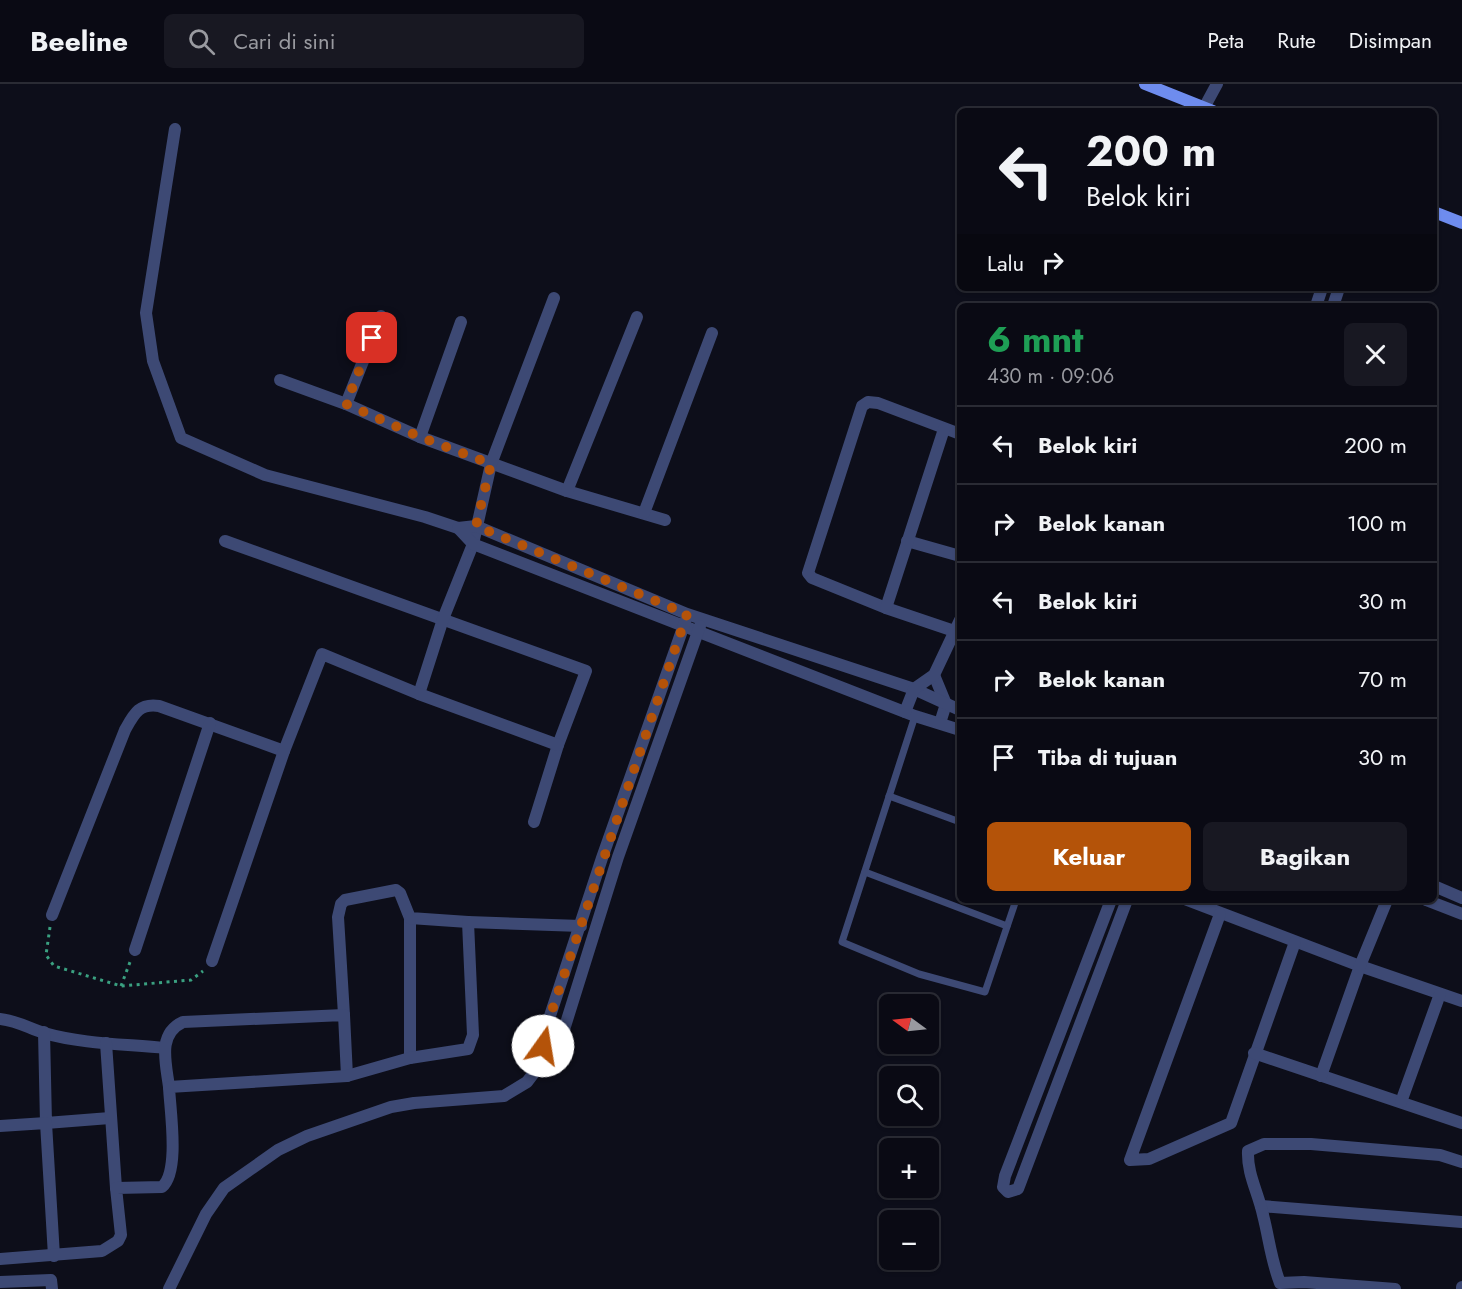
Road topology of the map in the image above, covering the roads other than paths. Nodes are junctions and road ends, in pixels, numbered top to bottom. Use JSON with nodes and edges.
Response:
{"nodes":[{"id":1,"x":1145,"y":84,"type":"edge"},
{"id":2,"x":1217,"y":84,"type":"edge"},
{"id":3,"x":1209,"y":108,"type":"edge"},
{"id":4,"x":175,"y":129,"type":"dead end"},
{"id":5,"x":1437,"y":213,"type":"edge"},
{"id":6,"x":1462,"y":223,"type":"edge"},
{"id":7,"x":554,"y":298,"type":"dead end"},
{"id":8,"x":381,"y":316,"type":"dead end"},
{"id":9,"x":637,"y":317,"type":"dead end"},
{"id":10,"x":461,"y":322,"type":"dead end"},
{"id":11,"x":712,"y":333,"type":"dead end"},
{"id":12,"x":280,"y":380,"type":"dead end"},
{"id":13,"x":346,"y":404,"type":"junction"},
{"id":14,"x":944,"y":429,"type":"junction"},
{"id":15,"x":957,"y":433,"type":"edge"},
{"id":16,"x":420,"y":437,"type":"junction"},
{"id":17,"x":491,"y":464,"type":"junction"},
{"id":18,"x":567,"y":491,"type":"junction"},
{"id":19,"x":644,"y":513,"type":"junction"},
{"id":20,"x":665,"y":520,"type":"dead end"},
{"id":21,"x":476,"y":526,"type":"junction"},
{"id":22,"x":458,"y":528,"type":"junction"},
{"id":23,"x":225,"y":541,"type":"dead end"},
{"id":24,"x":908,"y":541,"type":"junction"},
{"id":25,"x":474,"y":544,"type":"junction"},
{"id":26,"x":957,"y":555,"type":"edge"},
{"id":27,"x":885,"y":609,"type":"junction"},
{"id":28,"x":687,"y":614,"type":"junction"},
{"id":29,"x":443,"y":619,"type":"junction"},
{"id":30,"x":703,"y":619,"type":"junction"},
{"id":31,"x":683,"y":627,"type":"junction"},
{"id":32,"x":957,"y":627,"type":"edge"},
{"id":33,"x":957,"y":632,"type":"edge"},
{"id":34,"x":697,"y":633,"type":"junction"},
{"id":35,"x":934,"y":675,"type":"junction"},
{"id":36,"x":914,"y":689,"type":"junction"},
{"id":37,"x":419,"y":694,"type":"junction"},
{"id":38,"x":945,"y":704,"type":"junction"},
{"id":39,"x":957,"y":709,"type":"edge"},
{"id":40,"x":910,"y":714,"type":"junction"},
{"id":41,"x":210,"y":723,"type":"junction"},
{"id":42,"x":940,"y":723,"type":"junction"},
{"id":43,"x":957,"y":729,"type":"edge"},
{"id":44,"x":558,"y":745,"type":"junction"},
{"id":45,"x":284,"y":752,"type":"junction"},
{"id":46,"x":889,"y":796,"type":"junction"},
{"id":47,"x":957,"y":821,"type":"edge"},
{"id":48,"x":534,"y":822,"type":"dead end"},
{"id":49,"x":865,"y":872,"type":"junction"},
{"id":50,"x":1437,"y":887,"type":"edge"},
{"id":51,"x":1462,"y":897,"type":"edge"},
{"id":52,"x":1015,"y":903,"type":"edge"},
{"id":53,"x":1110,"y":903,"type":"edge"},
{"id":54,"x":1126,"y":903,"type":"edge"},
{"id":55,"x":1194,"y":903,"type":"edge"},
{"id":56,"x":1387,"y":903,"type":"edge"},
{"id":57,"x":1434,"y":903,"type":"edge"},
{"id":58,"x":1220,"y":914,"type":"junction"},
{"id":59,"x":1462,"y":914,"type":"edge"},
{"id":60,"x":52,"y":915,"type":"road end"},
{"id":61,"x":410,"y":918,"type":"junction"},
{"id":62,"x":468,"y":922,"type":"junction"},
{"id":63,"x":581,"y":926,"type":"junction"},
{"id":64,"x":1007,"y":926,"type":"junction"},
{"id":65,"x":1295,"y":942,"type":"junction"},
{"id":66,"x":135,"y":950,"type":"road end"},
{"id":67,"x":212,"y":961,"type":"dead end"},
{"id":68,"x":1360,"y":966,"type":"junction"},
{"id":69,"x":1440,"y":994,"type":"junction"},
{"id":70,"x":1462,"y":1001,"type":"edge"},
{"id":71,"x":344,"y":1015,"type":"junction"},
{"id":72,"x":0,"y":1019,"type":"edge"},
{"id":73,"x":44,"y":1032,"type":"junction"},
{"id":74,"x":106,"y":1042,"type":"junction"},
{"id":75,"x":165,"y":1048,"type":"junction"},
{"id":76,"x":1254,"y":1053,"type":"junction"},
{"id":77,"x":410,"y":1058,"type":"junction"},
{"id":78,"x":541,"y":1062,"type":"junction"},
{"id":79,"x":347,"y":1076,"type":"junction"},
{"id":80,"x":1321,"y":1076,"type":"junction"},
{"id":81,"x":169,"y":1087,"type":"junction"},
{"id":82,"x":1401,"y":1102,"type":"junction"},
{"id":83,"x":110,"y":1118,"type":"junction"},
{"id":84,"x":46,"y":1123,"type":"junction"},
{"id":85,"x":1462,"y":1123,"type":"edge"},
{"id":86,"x":0,"y":1126,"type":"edge"},
{"id":87,"x":1462,"y":1162,"type":"edge"},
{"id":88,"x":116,"y":1188,"type":"junction"},
{"id":89,"x":1261,"y":1206,"type":"junction"},
{"id":90,"x":1462,"y":1222,"type":"edge"},
{"id":91,"x":54,"y":1256,"type":"junction"},
{"id":92,"x":0,"y":1259,"type":"edge"},
{"id":93,"x":0,"y":1282,"type":"edge"},
{"id":94,"x":52,"y":1289,"type":"edge"},
{"id":95,"x":169,"y":1289,"type":"edge"},
{"id":96,"x":1395,"y":1289,"type":"edge"}],
"edges":[{"from":1,"to":3,"type":"main road"},
{"from":2,"to":3,"type":"street"},
{"from":4,"to":22,"type":"street"},
{"from":5,"to":6,"type":"main road"},
{"from":7,"to":17,"type":"street"},
{"from":8,"to":13,"type":"street"},
{"from":9,"to":18,"type":"street"},
{"from":10,"to":16,"type":"street"},
{"from":11,"to":19,"type":"street"},
{"from":12,"to":13,"type":"street"},
{"from":13,"to":16,"type":"street"},
{"from":14,"to":15,"type":"street"},
{"from":14,"to":24,"type":"street"},
{"from":14,"to":27,"type":"street"},
{"from":16,"to":17,"type":"street"},
{"from":17,"to":18,"type":"street"},
{"from":17,"to":21,"type":"street"},
{"from":18,"to":19,"type":"street"},
{"from":19,"to":20,"type":"street"},
{"from":21,"to":22,"type":"street"},
{"from":21,"to":25,"type":"street"},
{"from":21,"to":28,"type":"street"},
{"from":22,"to":25,"type":"street"},
{"from":23,"to":29,"type":"street"},
{"from":24,"to":26,"type":"street"},
{"from":24,"to":27,"type":"street"},
{"from":25,"to":29,"type":"street"},
{"from":25,"to":31,"type":"street"},
{"from":27,"to":32,"type":"street"},
{"from":28,"to":30,"type":"street"},
{"from":28,"to":31,"type":"street"},
{"from":29,"to":37,"type":"street"},
{"from":29,"to":44,"type":"street"},
{"from":30,"to":34,"type":"street"},
{"from":30,"to":36,"type":"street"},
{"from":31,"to":34,"type":"street"},
{"from":31,"to":63,"type":"street"},
{"from":33,"to":35,"type":"street"},
{"from":34,"to":40,"type":"street"},
{"from":34,"to":78,"type":"street"},
{"from":35,"to":36,"type":"street"},
{"from":35,"to":38,"type":"street"},
{"from":36,"to":38,"type":"street"},
{"from":36,"to":40,"type":"street"},
{"from":37,"to":44,"type":"street"},
{"from":37,"to":45,"type":"street"},
{"from":38,"to":39,"type":"street"},
{"from":38,"to":42,"type":"street"},
{"from":40,"to":42,"type":"street"},
{"from":40,"to":46,"type":"lane"},
{"from":41,"to":45,"type":"street"},
{"from":41,"to":60,"type":"street"},
{"from":41,"to":66,"type":"street"},
{"from":42,"to":43,"type":"street"},
{"from":44,"to":48,"type":"street"},
{"from":45,"to":67,"type":"street"},
{"from":46,"to":47,"type":"lane"},
{"from":46,"to":49,"type":"lane"},
{"from":49,"to":64,"type":"lane"},
{"from":49,"to":64,"type":"lane"},
{"from":50,"to":51,"type":"street"},
{"from":52,"to":64,"type":"lane"},
{"from":53,"to":54,"type":"street"},
{"from":55,"to":58,"type":"street"},
{"from":56,"to":68,"type":"street"},
{"from":57,"to":59,"type":"street"},
{"from":58,"to":65,"type":"street"},
{"from":58,"to":76,"type":"street"},
{"from":61,"to":62,"type":"street"},
{"from":61,"to":71,"type":"street"},
{"from":61,"to":77,"type":"street"},
{"from":62,"to":63,"type":"street"},
{"from":62,"to":77,"type":"street"},
{"from":63,"to":78,"type":"street"},
{"from":65,"to":68,"type":"street"},
{"from":65,"to":76,"type":"street"},
{"from":68,"to":69,"type":"street"},
{"from":68,"to":80,"type":"street"},
{"from":69,"to":70,"type":"street"},
{"from":69,"to":82,"type":"street"},
{"from":71,"to":75,"type":"street"},
{"from":71,"to":79,"type":"street"},
{"from":72,"to":73,"type":"street"},
{"from":73,"to":74,"type":"street"},
{"from":73,"to":84,"type":"street"},
{"from":74,"to":75,"type":"street"},
{"from":74,"to":83,"type":"street"},
{"from":75,"to":81,"type":"street"},
{"from":76,"to":80,"type":"street"},
{"from":77,"to":79,"type":"street"},
{"from":78,"to":95,"type":"street"},
{"from":79,"to":81,"type":"street"},
{"from":80,"to":82,"type":"street"},
{"from":81,"to":88,"type":"street"},
{"from":82,"to":85,"type":"street"},
{"from":83,"to":84,"type":"street"},
{"from":83,"to":88,"type":"street"},
{"from":84,"to":86,"type":"street"},
{"from":84,"to":91,"type":"street"},
{"from":87,"to":89,"type":"street"},
{"from":88,"to":91,"type":"street"},
{"from":89,"to":90,"type":"street"},
{"from":89,"to":96,"type":"street"},
{"from":91,"to":92,"type":"street"},
{"from":93,"to":94,"type":"street"}]}
